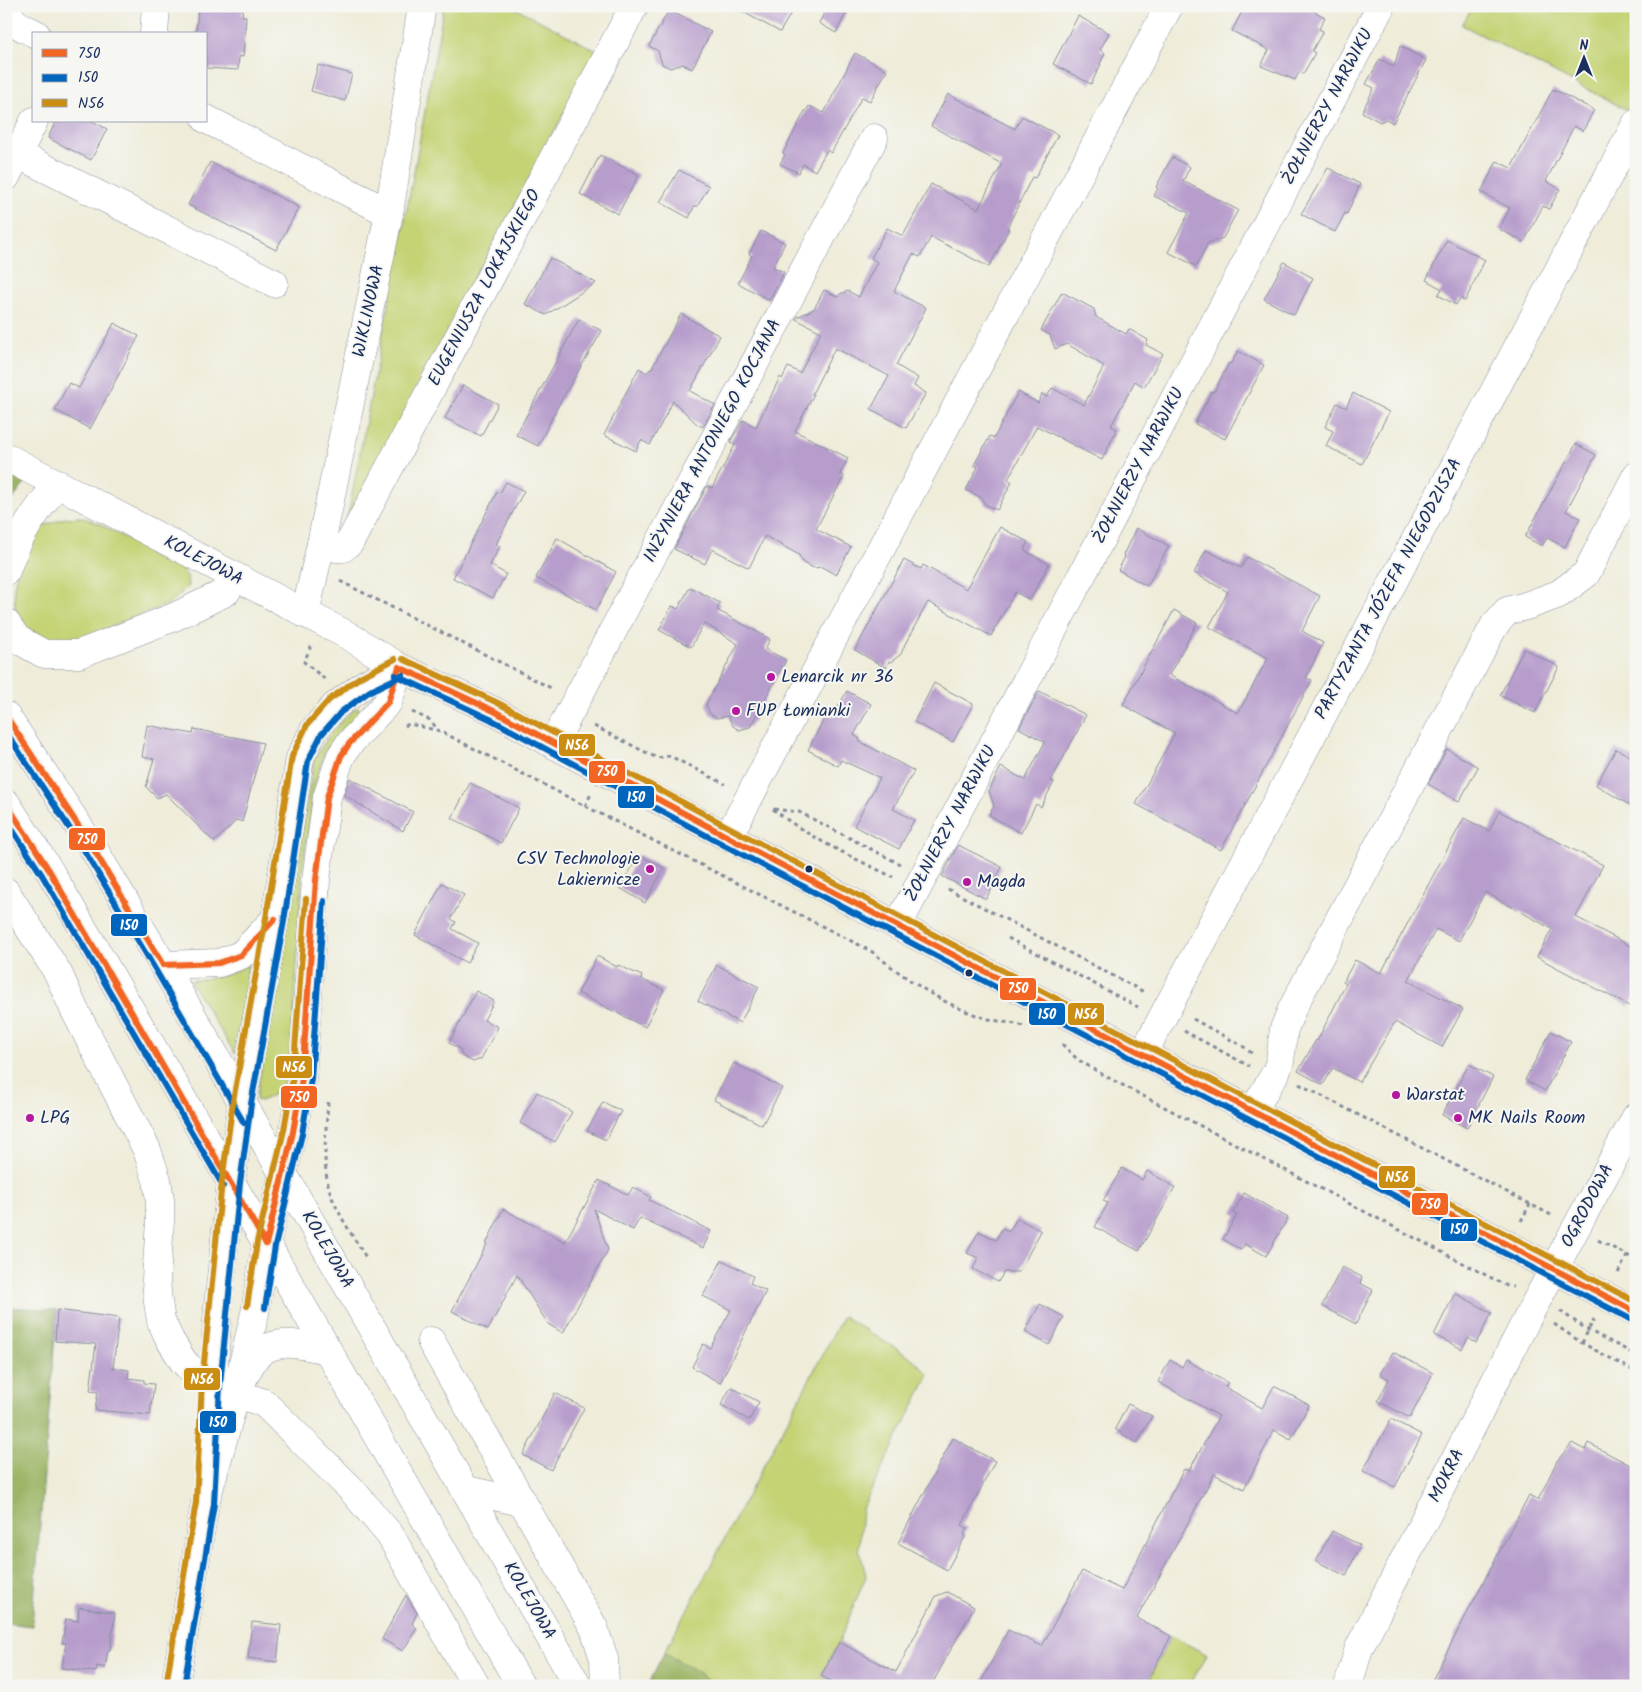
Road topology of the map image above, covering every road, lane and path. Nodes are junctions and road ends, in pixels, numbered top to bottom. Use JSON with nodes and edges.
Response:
{"nodes":[{"id":1,"x":8,"y":6,"type":"edge"},
{"id":2,"x":156,"y":6,"type":"edge"},
{"id":3,"x":422,"y":6,"type":"edge"},
{"id":4,"x":634,"y":6,"type":"edge"},
{"id":5,"x":1170,"y":6,"type":"edge"},
{"id":6,"x":1380,"y":6,"type":"edge"},
{"id":7,"x":32,"y":32,"type":"edge"},
{"id":8,"x":154,"y":32,"type":"edge"},
{"id":9,"x":208,"y":120,"type":"edge"},
{"id":10,"x":34,"y":122,"type":"edge"},
{"id":11,"x":1636,"y":124,"type":"edge"},
{"id":12,"x":874,"y":138,"type":"dead end"},
{"id":13,"x":12,"y":166,"type":"edge"},
{"id":14,"x":389,"y":213,"type":"junction"},
{"id":15,"x":274,"y":282,"type":"dead end"},
{"id":16,"x":6,"y":457,"type":"edge"},
{"id":17,"x":1636,"y":476,"type":"edge"},
{"id":18,"x":56,"y":484,"type":"junction"},
{"id":19,"x":318,"y":556,"type":"junction"},
{"id":20,"x":6,"y":571,"type":"edge"},
{"id":21,"x":235,"y":577,"type":"junction"},
{"id":22,"x":313,"y":618,"type":"junction"},
{"id":23,"x":6,"y":624,"type":"edge"},
{"id":24,"x":399,"y":667,"type":"junction"},
{"id":25,"x":326,"y":680,"type":"dead end"},
{"id":26,"x":559,"y":691,"type":"dead end"},
{"id":27,"x":388,"y":702,"type":"junction"},
{"id":28,"x":6,"y":716,"type":"edge"},
{"id":29,"x":589,"y":724,"type":"dead end"},
{"id":30,"x":401,"y":729,"type":"dead end"},
{"id":31,"x":440,"y":731,"type":"junction"},
{"id":32,"x":553,"y":744,"type":"junction"},
{"id":33,"x":760,"y":802,"type":"junction"},
{"id":34,"x":6,"y":803,"type":"edge"},
{"id":35,"x":728,"y":837,"type":"junction"},
{"id":36,"x":920,"y":883,"type":"junction"},
{"id":37,"x":6,"y":892,"type":"edge"},
{"id":38,"x":274,"y":919,"type":"junction"},
{"id":39,"x":898,"y":925,"type":"junction"},
{"id":40,"x":163,"y":965,"type":"junction"},
{"id":41,"x":1168,"y":1005,"type":"junction"},
{"id":42,"x":1033,"y":1029,"type":"dead end"},
{"id":43,"x":1056,"y":1038,"type":"dead end"},
{"id":44,"x":1143,"y":1054,"type":"junction"},
{"id":45,"x":1276,"y":1072,"type":"junction"},
{"id":46,"x":328,"y":1093,"type":"dead end"},
{"id":47,"x":242,"y":1103,"type":"junction"},
{"id":48,"x":1253,"y":1111,"type":"junction"},
{"id":49,"x":1636,"y":1116,"type":"edge"},
{"id":50,"x":282,"y":1171,"type":"junction"},
{"id":51,"x":230,"y":1182,"type":"junction"},
{"id":52,"x":1530,"y":1204,"type":"junction"},
{"id":53,"x":1556,"y":1218,"type":"dead end"},
{"id":54,"x":1521,"y":1221,"type":"dead end"},
{"id":55,"x":1590,"y":1236,"type":"dead end"},
{"id":56,"x":266,"y":1244,"type":"junction"},
{"id":57,"x":1627,"y":1256,"type":"junction"},
{"id":58,"x":367,"y":1259,"type":"dead end"},
{"id":59,"x":1636,"y":1260,"type":"edge"},
{"id":60,"x":1554,"y":1269,"type":"junction"},
{"id":61,"x":1613,"y":1281,"type":"dead end"},
{"id":62,"x":1539,"y":1297,"type":"junction"},
{"id":63,"x":1636,"y":1312,"type":"edge"},
{"id":64,"x":1596,"y":1315,"type":"dead end"},
{"id":65,"x":1552,"y":1323,"type":"dead end"},
{"id":66,"x":1588,"y":1330,"type":"junction"},
{"id":67,"x":431,"y":1341,"type":"dead end"},
{"id":68,"x":1582,"y":1343,"type":"junction"},
{"id":69,"x":327,"y":1350,"type":"junction"},
{"id":70,"x":1636,"y":1355,"type":"edge"},
{"id":71,"x":1636,"y":1372,"type":"edge"},
{"id":72,"x":211,"y":1384,"type":"junction"},
{"id":73,"x":236,"y":1394,"type":"junction"},
{"id":74,"x":466,"y":1490,"type":"junction"},
{"id":75,"x":522,"y":1502,"type":"junction"},
{"id":76,"x":206,"y":1503,"type":"junction"},
{"id":77,"x":175,"y":1686,"type":"edge"},
{"id":78,"x":476,"y":1686,"type":"edge"},
{"id":79,"x":521,"y":1686,"type":"edge"},
{"id":80,"x":578,"y":1686,"type":"edge"},
{"id":81,"x":605,"y":1686,"type":"edge"},
{"id":82,"x":1348,"y":1686,"type":"edge"}],
"edges":[{"from":1,"to":7,"type":"main road"},
{"from":2,"to":8,"type":"main road"},
{"from":3,"to":14,"type":"main road","name":"WIKLINOWA"},
{"from":4,"to":19,"type":"main road","name":"EUGENIUSZA LOKAJSKIEGO"},
{"from":5,"to":33,"type":"main road"},
{"from":6,"to":36,"type":"main road","name":"ŻOŁNIERZY NARWIKU"},
{"from":9,"to":14,"type":"main road"},
{"from":10,"to":13,"type":"main road"},
{"from":11,"to":41,"type":"main road","name":"PARTYZANTA JÓZEFA NIEGODZISZA"},
{"from":12,"to":32,"type":"main road","name":"INŻYNIERA ANTONIEGO KOCJANA"},
{"from":13,"to":15,"type":"main road"},
{"from":14,"to":19,"type":"main road","name":"WIKLINOWA"},
{"from":16,"to":18,"type":"main road","name":"KOLEJOWA"},
{"from":17,"to":45,"type":"main road"},
{"from":18,"to":20,"type":"main road"},
{"from":18,"to":21,"type":"main road","name":"KOLEJOWA"},
{"from":19,"to":22,"type":"main road","name":"WIKLINOWA"},
{"from":19,"to":26,"type":"path"},
{"from":21,"to":22,"type":"main road","name":"KOLEJOWA"},
{"from":21,"to":23,"type":"main road"},
{"from":22,"to":24,"type":"main road","name":"KOLEJOWA"},
{"from":22,"to":25,"type":"path"},
{"from":24,"to":27,"type":"main road"},
{"from":24,"to":32,"type":"main road","name":"KOLEJOWA"},
{"from":24,"to":38,"type":"main road"},
{"from":27,"to":31,"type":"path"},
{"from":27,"to":50,"type":"main road"},
{"from":28,"to":40,"type":"main road","name":"KOLEJOWA"},
{"from":29,"to":33,"type":"path"},
{"from":30,"to":31,"type":"path"},
{"from":31,"to":42,"type":"path"},
{"from":32,"to":35,"type":"main road","name":"KOLEJOWA"},
{"from":33,"to":35,"type":"main road"},
{"from":33,"to":36,"type":"path"},
{"from":33,"to":36,"type":"path"},
{"from":34,"to":51,"type":"main road"},
{"from":35,"to":39,"type":"main road","name":"KOLEJOWA"},
{"from":36,"to":39,"type":"main road","name":"ŻOŁNIERZY NARWIKU"},
{"from":36,"to":41,"type":"path"},
{"from":37,"to":72,"type":"main road"},
{"from":38,"to":40,"type":"main road"},
{"from":38,"to":47,"type":"main road"},
{"from":39,"to":44,"type":"main road","name":"KOLEJOWA"},
{"from":40,"to":47,"type":"main road","name":"KOLEJOWA"},
{"from":41,"to":44,"type":"main road","name":"PARTYZANTA JÓZEFA NIEGODZISZA"},
{"from":41,"to":45,"type":"path"},
{"from":43,"to":62,"type":"path"},
{"from":44,"to":48,"type":"main road","name":"KOLEJOWA"},
{"from":45,"to":48,"type":"main road"},
{"from":45,"to":52,"type":"path"},
{"from":46,"to":58,"type":"path"},
{"from":47,"to":50,"type":"main road","name":"KOLEJOWA"},
{"from":47,"to":51,"type":"main road"},
{"from":48,"to":60,"type":"main road","name":"KOLEJOWA"},
{"from":49,"to":60,"type":"main road","name":"OGRODOWA"},
{"from":50,"to":56,"type":"main road"},
{"from":50,"to":74,"type":"main road","name":"KOLEJOWA"},
{"from":51,"to":56,"type":"main road"},
{"from":51,"to":72,"type":"main road"},
{"from":52,"to":53,"type":"path"},
{"from":52,"to":54,"type":"path"},
{"from":55,"to":57,"type":"path"},
{"from":56,"to":69,"type":"main road"},
{"from":56,"to":73,"type":"main road"},
{"from":57,"to":59,"type":"path"},
{"from":57,"to":61,"type":"path"},
{"from":60,"to":62,"type":"main road","name":"MOKRA"},
{"from":60,"to":63,"type":"main road","name":"KOLEJOWA"},
{"from":62,"to":66,"type":"path"},
{"from":62,"to":82,"type":"main road","name":"MOKRA"},
{"from":64,"to":66,"type":"path"},
{"from":65,"to":68,"type":"path"},
{"from":66,"to":68,"type":"path"},
{"from":66,"to":70,"type":"path"},
{"from":67,"to":75,"type":"main road"},
{"from":68,"to":71,"type":"path"},
{"from":69,"to":73,"type":"main road"},
{"from":69,"to":79,"type":"main road"},
{"from":72,"to":73,"type":"main road"},
{"from":72,"to":76,"type":"main road"},
{"from":73,"to":76,"type":"main road"},
{"from":73,"to":78,"type":"main road"},
{"from":74,"to":75,"type":"main road"},
{"from":74,"to":80,"type":"main road","name":"KOLEJOWA"},
{"from":75,"to":81,"type":"main road"},
{"from":76,"to":77,"type":"main road"}]}
